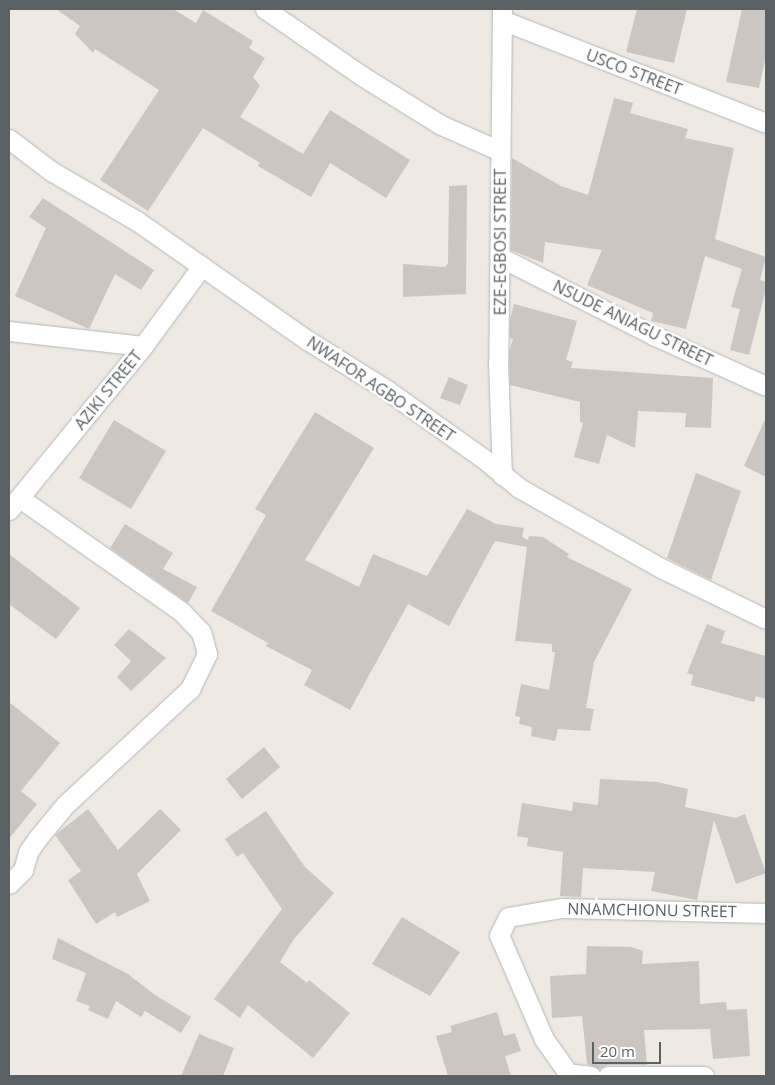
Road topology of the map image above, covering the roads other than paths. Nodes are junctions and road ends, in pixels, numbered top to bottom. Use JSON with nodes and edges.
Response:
{"nodes":[{"id":1,"x":273,"y":11,"type":"edge"},
{"id":2,"x":502,"y":14,"type":"edge"},
{"id":3,"x":766,"y":123,"type":"edge"},
{"id":4,"x":9,"y":139,"type":"edge"},
{"id":5,"x":500,"y":150,"type":"junction"},
{"id":6,"x":500,"y":257,"type":"junction"},
{"id":7,"x":202,"y":266,"type":"junction"},
{"id":8,"x":9,"y":331,"type":"edge"},
{"id":9,"x":143,"y":346,"type":"junction"},
{"id":10,"x":766,"y":386,"type":"edge"},
{"id":11,"x":502,"y":474,"type":"junction"},
{"id":12,"x":14,"y":504,"type":"edge"},
{"id":13,"x":766,"y":619,"type":"edge"},
{"id":14,"x":9,"y":884,"type":"edge"},
{"id":15,"x":766,"y":913,"type":"edge"},
{"id":16,"x":591,"y":1076,"type":"edge"},
{"id":17,"x":608,"y":1076,"type":"edge"},
{"id":18,"x":704,"y":1076,"type":"edge"}],
"edges":[{"from":1,"to":5,"type":"street"},
{"from":2,"to":3,"type":"street","name":"USCO STREET"},
{"from":2,"to":5,"type":"street","name":"EZE-EGBOSI STREET"},
{"from":4,"to":7,"type":"street","name":"NWAFOR AGBO STREET"},
{"from":5,"to":6,"type":"street","name":"EZE-EGBOSI STREET"},
{"from":6,"to":10,"type":"street","name":"NSUDE ANIAGU STREET"},
{"from":6,"to":11,"type":"street","name":"EZE-EGBOSI STREET"},
{"from":7,"to":9,"type":"street","name":"AZIKI STREET"},
{"from":7,"to":11,"type":"street","name":"NWAFOR AGBO STREET"},
{"from":8,"to":9,"type":"street"},
{"from":9,"to":12,"type":"street","name":"AZIKI STREET"},
{"from":11,"to":13,"type":"street","name":"NWAFOR AGBO STREET"},
{"from":12,"to":14,"type":"street"},
{"from":15,"to":16,"type":"street","name":"NNAMCHIONU STREET"},
{"from":17,"to":18,"type":"street"}]}
